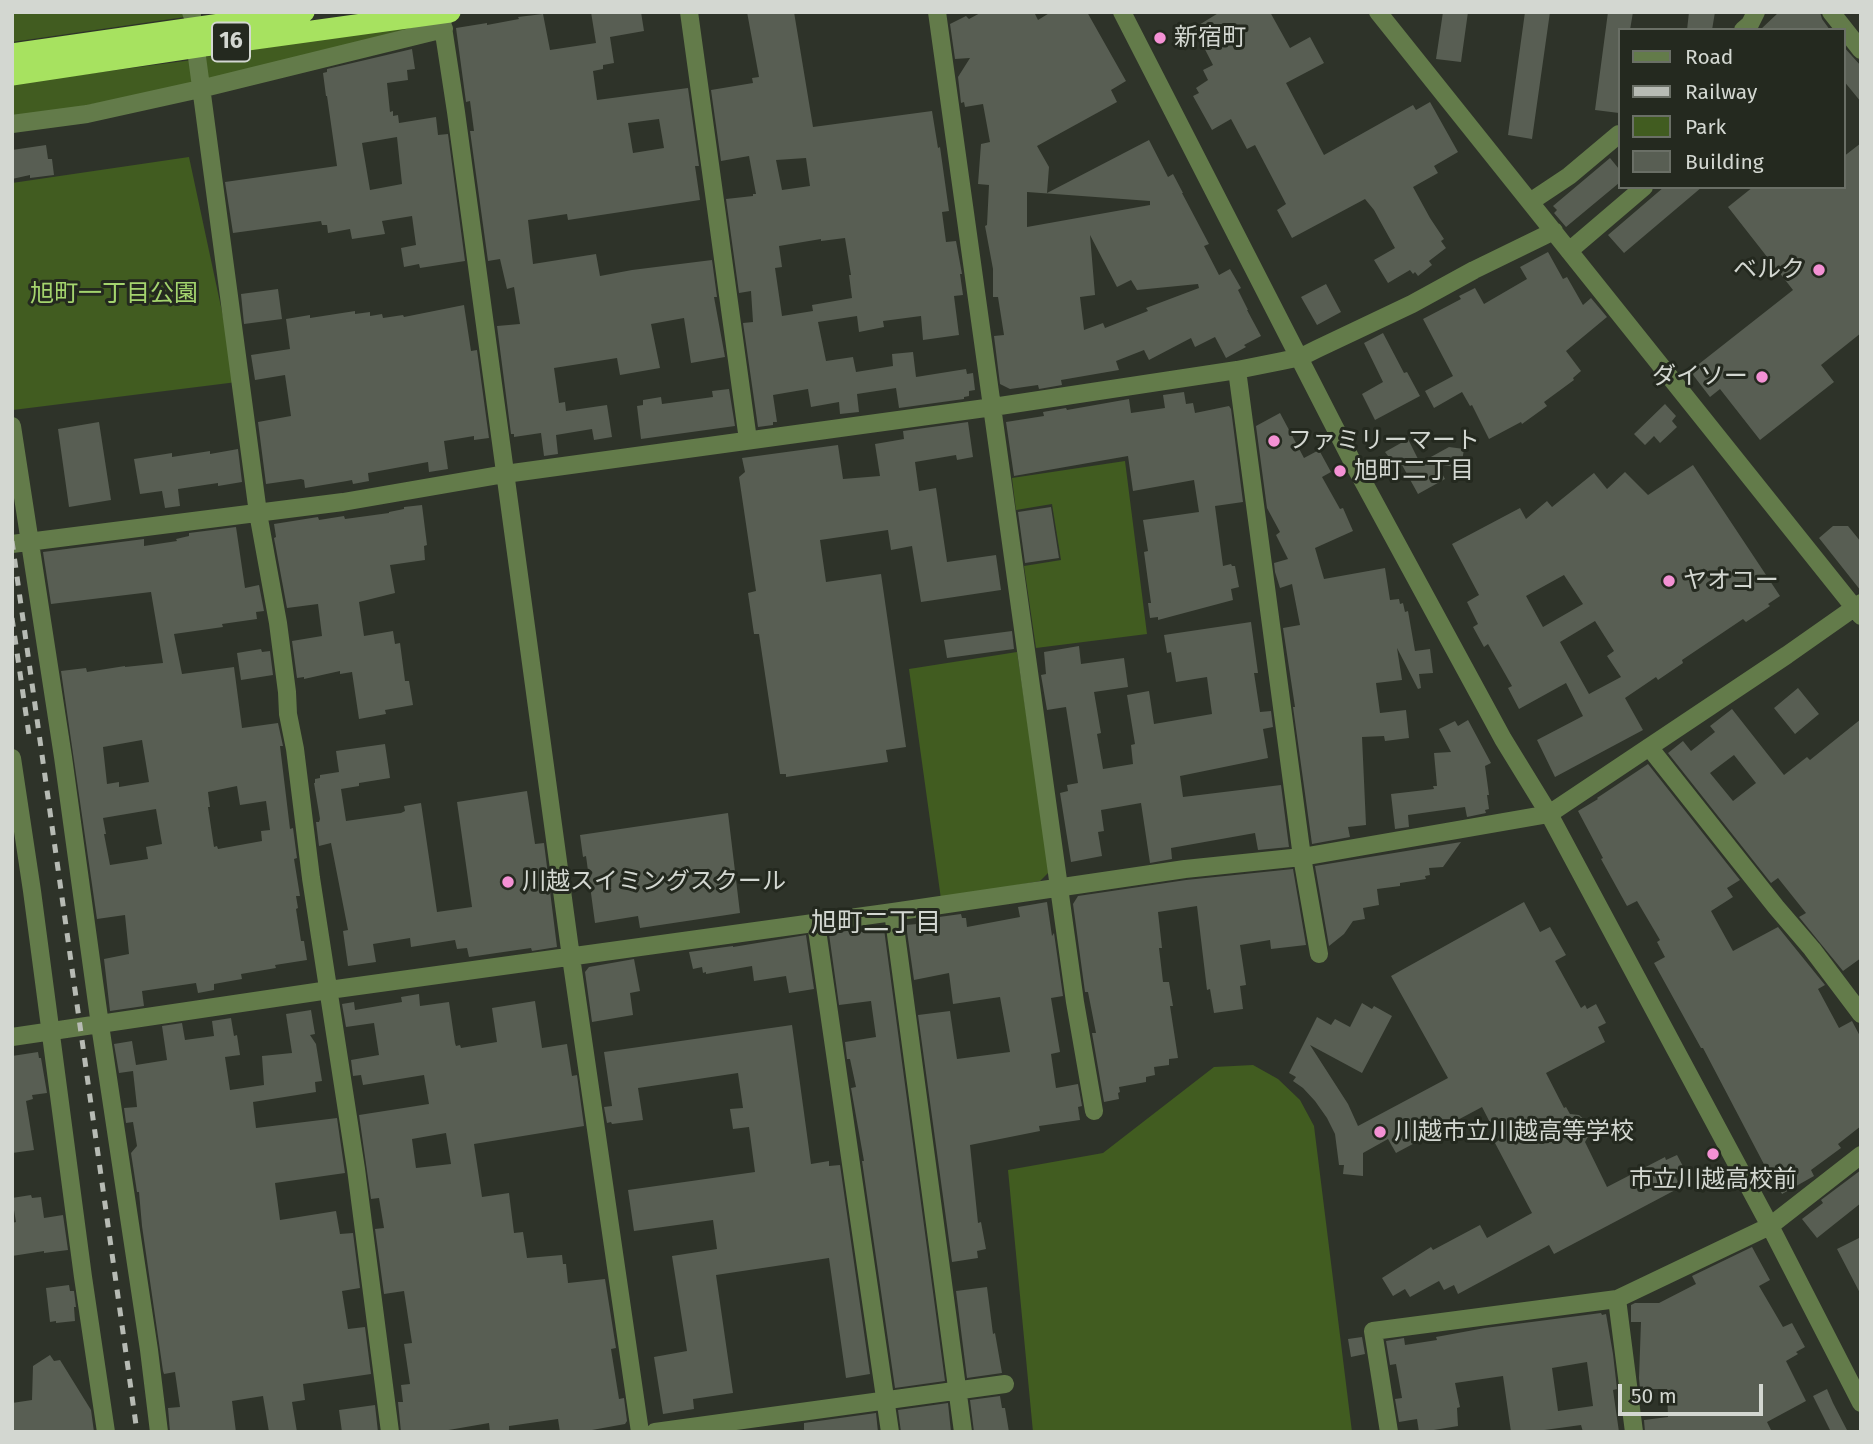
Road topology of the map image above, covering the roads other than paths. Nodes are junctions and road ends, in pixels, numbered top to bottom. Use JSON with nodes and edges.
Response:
{"nodes":[{"id":1,"x":304,"y":12,"type":"edge"},
{"id":2,"x":689,"y":12,"type":"edge"},
{"id":3,"x":937,"y":12,"type":"edge"},
{"id":4,"x":1122,"y":12,"type":"edge"},
{"id":5,"x":1378,"y":12,"type":"edge"},
{"id":6,"x":1756,"y":12,"type":"edge"},
{"id":7,"x":1831,"y":12,"type":"edge"},
{"id":8,"x":445,"y":18,"type":"edge"},
{"id":9,"x":1745,"y":28,"type":"edge"},
{"id":10,"x":1844,"y":28,"type":"edge"},
{"id":11,"x":1845,"y":30,"type":"edge"},
{"id":12,"x":1861,"y":50,"type":"edge"},
{"id":13,"x":12,"y":54,"type":"edge"},
{"id":14,"x":197,"y":57,"type":"dead end"},
{"id":15,"x":12,"y":75,"type":"edge"},
{"id":16,"x":200,"y":89,"type":"junction"},
{"id":17,"x":12,"y":124,"type":"edge"},
{"id":18,"x":1618,"y":135,"type":"edge"},
{"id":19,"x":1642,"y":189,"type":"edge"},
{"id":20,"x":1530,"y":202,"type":"junction"},
{"id":21,"x":1554,"y":231,"type":"junction"},
{"id":22,"x":1569,"y":251,"type":"junction"},
{"id":23,"x":1301,"y":357,"type":"junction"},
{"id":24,"x":1237,"y":370,"type":"junction"},
{"id":25,"x":993,"y":407,"type":"junction"},
{"id":26,"x":12,"y":426,"type":"edge"},
{"id":27,"x":748,"y":440,"type":"junction"},
{"id":28,"x":505,"y":474,"type":"junction"},
{"id":29,"x":258,"y":513,"type":"junction"},
{"id":30,"x":31,"y":541,"type":"junction"},
{"id":31,"x":12,"y":544,"type":"edge"},
{"id":32,"x":1859,"y":609,"type":"edge"},
{"id":33,"x":1649,"y":747,"type":"junction"},
{"id":34,"x":12,"y":758,"type":"edge"},
{"id":35,"x":1549,"y":814,"type":"junction"},
{"id":36,"x":1302,"y":857,"type":"junction"},
{"id":37,"x":1060,"y":888,"type":"junction"},
{"id":38,"x":893,"y":912,"type":"junction"},
{"id":39,"x":816,"y":923,"type":"junction"},
{"id":40,"x":1319,"y":954,"type":"dead end"},
{"id":41,"x":571,"y":957,"type":"junction"},
{"id":42,"x":329,"y":990,"type":"junction"},
{"id":43,"x":1861,"y":1014,"type":"edge"},
{"id":44,"x":100,"y":1025,"type":"junction"},
{"id":45,"x":50,"y":1032,"type":"junction"},
{"id":46,"x":12,"y":1037,"type":"edge"},
{"id":47,"x":1094,"y":1111,"type":"dead end"},
{"id":48,"x":1861,"y":1154,"type":"edge"},
{"id":49,"x":1770,"y":1226,"type":"junction"},
{"id":50,"x":1617,"y":1299,"type":"junction"},
{"id":51,"x":1005,"y":1384,"type":"dead end"},
{"id":52,"x":957,"y":1389,"type":"junction"},
{"id":53,"x":885,"y":1400,"type":"junction"},
{"id":54,"x":1861,"y":1403,"type":"edge"},
{"id":55,"x":106,"y":1432,"type":"edge"},
{"id":56,"x":159,"y":1432,"type":"edge"},
{"id":57,"x":390,"y":1432,"type":"edge"},
{"id":58,"x":640,"y":1432,"type":"edge"},
{"id":59,"x":655,"y":1432,"type":"edge"},
{"id":60,"x":890,"y":1432,"type":"edge"},
{"id":61,"x":963,"y":1432,"type":"edge"},
{"id":62,"x":1389,"y":1432,"type":"edge"},
{"id":63,"x":1634,"y":1432,"type":"edge"}],
"edges":[{"from":1,"to":13,"type":"highway","number":"16"},
{"from":2,"to":27,"type":"street"},
{"from":3,"to":25,"type":"street"},
{"from":4,"to":23,"type":"street"},
{"from":5,"to":20,"type":"street"},
{"from":6,"to":9,"type":"street"},
{"from":7,"to":10,"type":"street"},
{"from":8,"to":15,"type":"highway","number":"16"},
{"from":8,"to":16,"type":"street"},
{"from":8,"to":28,"type":"street"},
{"from":11,"to":12,"type":"street"},
{"from":14,"to":16,"type":"street"},
{"from":16,"to":17,"type":"street"},
{"from":16,"to":29,"type":"street"},
{"from":18,"to":20,"type":"street"},
{"from":19,"to":22,"type":"street"},
{"from":20,"to":21,"type":"street"},
{"from":21,"to":22,"type":"street"},
{"from":21,"to":23,"type":"street"},
{"from":22,"to":32,"type":"street"},
{"from":23,"to":24,"type":"street"},
{"from":23,"to":35,"type":"street"},
{"from":24,"to":25,"type":"street"},
{"from":24,"to":36,"type":"street"},
{"from":25,"to":27,"type":"street"},
{"from":25,"to":37,"type":"street"},
{"from":26,"to":30,"type":"street"},
{"from":27,"to":28,"type":"street"},
{"from":28,"to":29,"type":"street"},
{"from":28,"to":41,"type":"street"},
{"from":29,"to":30,"type":"street"},
{"from":29,"to":42,"type":"street"},
{"from":30,"to":31,"type":"street"},
{"from":30,"to":44,"type":"street"},
{"from":32,"to":33,"type":"street"},
{"from":33,"to":35,"type":"street"},
{"from":33,"to":43,"type":"street"},
{"from":34,"to":45,"type":"street"},
{"from":35,"to":36,"type":"street"},
{"from":35,"to":49,"type":"street"},
{"from":36,"to":37,"type":"street"},
{"from":36,"to":40,"type":"street"},
{"from":37,"to":38,"type":"street"},
{"from":37,"to":47,"type":"street"},
{"from":38,"to":39,"type":"street"},
{"from":38,"to":52,"type":"street"},
{"from":39,"to":41,"type":"street"},
{"from":39,"to":53,"type":"street"},
{"from":41,"to":42,"type":"street"},
{"from":41,"to":58,"type":"street"},
{"from":42,"to":44,"type":"street"},
{"from":42,"to":57,"type":"street"},
{"from":44,"to":45,"type":"street"},
{"from":44,"to":56,"type":"street"},
{"from":45,"to":46,"type":"street"},
{"from":45,"to":55,"type":"street"},
{"from":48,"to":49,"type":"street"},
{"from":49,"to":50,"type":"street"},
{"from":49,"to":54,"type":"street"},
{"from":50,"to":62,"type":"street"},
{"from":50,"to":63,"type":"street"},
{"from":51,"to":52,"type":"street"},
{"from":52,"to":53,"type":"street"},
{"from":52,"to":61,"type":"street"},
{"from":53,"to":59,"type":"street"},
{"from":53,"to":60,"type":"street"}]}
